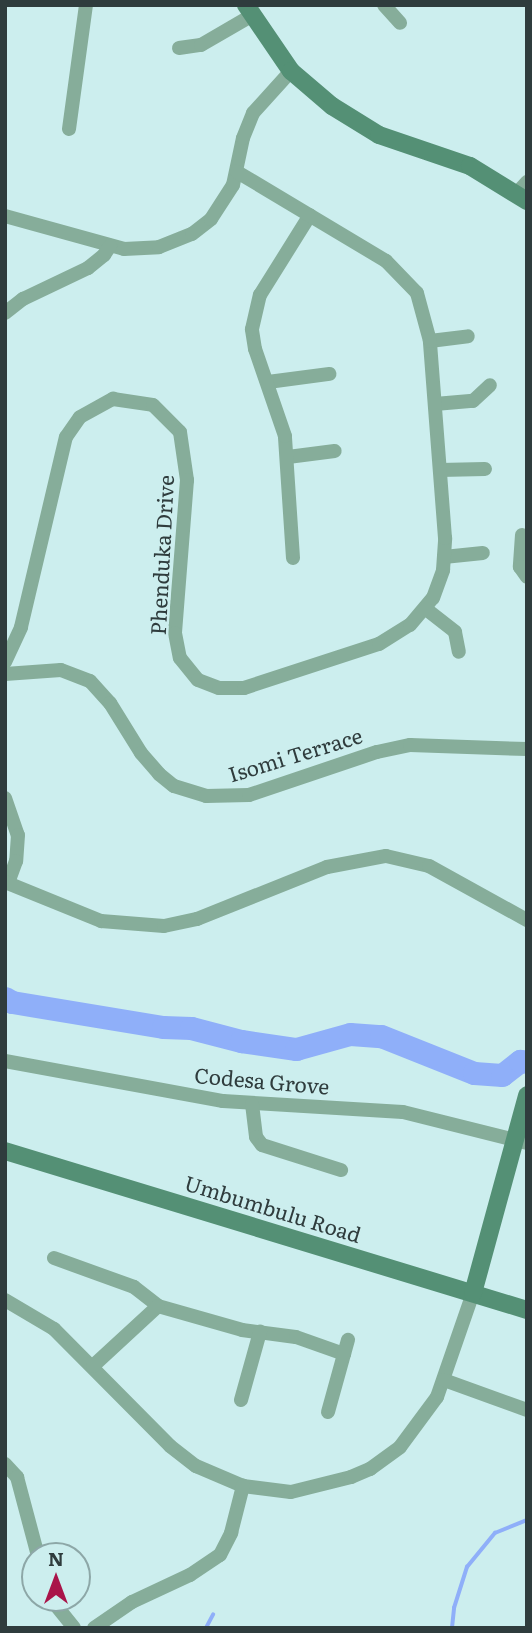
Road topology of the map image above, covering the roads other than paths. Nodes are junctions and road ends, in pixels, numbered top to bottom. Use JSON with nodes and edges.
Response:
{"nodes":[{"id":1,"x":86,"y":5,"type":"edge"},
{"id":2,"x":384,"y":5,"type":"edge"},
{"id":3,"x":249,"y":11,"type":"edge"},
{"id":4,"x":400,"y":23,"type":"dead end"},
{"id":5,"x":178,"y":48,"type":"dead end"},
{"id":6,"x":291,"y":71,"type":"junction"},
{"id":7,"x":69,"y":129,"type":"dead end"},
{"id":8,"x":237,"y":172,"type":"junction"},
{"id":9,"x":524,"y":192,"type":"edge"},
{"id":10,"x":310,"y":215,"type":"junction"},
{"id":11,"x":5,"y":216,"type":"edge"},
{"id":12,"x":110,"y":246,"type":"junction"},
{"id":13,"x":5,"y":313,"type":"edge"},
{"id":14,"x":468,"y":336,"type":"dead end"},
{"id":15,"x":430,"y":341,"type":"junction"},
{"id":16,"x":329,"y":374,"type":"dead end"},
{"id":17,"x":268,"y":382,"type":"junction"},
{"id":18,"x":490,"y":385,"type":"dead end"},
{"id":19,"x":436,"y":404,"type":"junction"},
{"id":20,"x":335,"y":451,"type":"dead end"},
{"id":21,"x":288,"y":457,"type":"junction"},
{"id":22,"x":485,"y":469,"type":"dead end"},
{"id":23,"x":440,"y":470,"type":"junction"},
{"id":24,"x":522,"y":535,"type":"dead end"},
{"id":25,"x":483,"y":553,"type":"dead end"},
{"id":26,"x":444,"y":557,"type":"junction"},
{"id":27,"x":293,"y":558,"type":"dead end"},
{"id":28,"x":527,"y":577,"type":"edge"},
{"id":29,"x":426,"y":609,"type":"junction"},
{"id":30,"x":458,"y":652,"type":"dead end"},
{"id":31,"x":5,"y":662,"type":"edge"},
{"id":32,"x":5,"y":674,"type":"edge"},
{"id":33,"x":527,"y":749,"type":"edge"},
{"id":34,"x":5,"y":799,"type":"edge"},
{"id":35,"x":7,"y":883,"type":"edge"},
{"id":36,"x":527,"y":920,"type":"edge"},
{"id":37,"x":5,"y":1061,"type":"edge"},
{"id":38,"x":527,"y":1096,"type":"edge"},
{"id":39,"x":252,"y":1104,"type":"junction"},
{"id":40,"x":521,"y":1142,"type":"edge"},
{"id":41,"x":5,"y":1151,"type":"edge"},
{"id":42,"x":341,"y":1170,"type":"dead end"},
{"id":43,"x":54,"y":1258,"type":"dead end"},
{"id":44,"x":473,"y":1293,"type":"junction"},
{"id":45,"x":5,"y":1300,"type":"edge"},
{"id":46,"x":158,"y":1306,"type":"junction"},
{"id":47,"x":527,"y":1310,"type":"edge"},
{"id":48,"x":260,"y":1332,"type":"junction"},
{"id":49,"x":93,"y":1366,"type":"junction"},
{"id":50,"x":444,"y":1380,"type":"junction"},
{"id":51,"x":241,"y":1400,"type":"dead end"},
{"id":52,"x":527,"y":1410,"type":"edge"},
{"id":53,"x":328,"y":1412,"type":"dead end"},
{"id":54,"x":5,"y":1464,"type":"edge"},
{"id":55,"x":243,"y":1486,"type":"junction"},
{"id":56,"x":34,"y":1542,"type":"edge"},
{"id":57,"x":61,"y":1612,"type":"edge"},
{"id":58,"x":74,"y":1628,"type":"edge"},
{"id":59,"x":94,"y":1628,"type":"edge"}],
"edges":[{"from":1,"to":7,"type":"street"},
{"from":2,"to":4,"type":"street"},
{"from":3,"to":5,"type":"street"},
{"from":3,"to":6,"type":"main road"},
{"from":6,"to":8,"type":"street"},
{"from":6,"to":9,"type":"main road"},
{"from":8,"to":10,"type":"street","name":"Phenduka Drive"},
{"from":8,"to":12,"type":"street"},
{"from":10,"to":15,"type":"street","name":"Phenduka Drive"},
{"from":10,"to":17,"type":"street"},
{"from":11,"to":12,"type":"street"},
{"from":12,"to":13,"type":"street"},
{"from":14,"to":15,"type":"street"},
{"from":15,"to":19,"type":"street","name":"Phenduka Drive"},
{"from":16,"to":17,"type":"street"},
{"from":17,"to":21,"type":"street"},
{"from":18,"to":19,"type":"street"},
{"from":19,"to":23,"type":"street","name":"Phenduka Drive"},
{"from":20,"to":21,"type":"street"},
{"from":21,"to":27,"type":"street"},
{"from":22,"to":23,"type":"street"},
{"from":23,"to":26,"type":"street","name":"Phenduka Drive"},
{"from":24,"to":28,"type":"street"},
{"from":25,"to":26,"type":"street"},
{"from":26,"to":29,"type":"street","name":"Phenduka Drive"},
{"from":29,"to":30,"type":"street"},
{"from":29,"to":31,"type":"street","name":"Phenduka Drive"},
{"from":32,"to":33,"type":"street","name":"Isomi Terrace"},
{"from":34,"to":35,"type":"street"},
{"from":35,"to":36,"type":"street"},
{"from":37,"to":39,"type":"street","name":"Codesa Grove"},
{"from":38,"to":40,"type":"main road"},
{"from":39,"to":40,"type":"street","name":"Codesa Grove"},
{"from":39,"to":42,"type":"street"},
{"from":40,"to":44,"type":"main road"},
{"from":41,"to":44,"type":"main road","name":"Umbumbulu Road"},
{"from":43,"to":46,"type":"street"},
{"from":44,"to":47,"type":"main road","name":"Umbumbulu Road"},
{"from":44,"to":50,"type":"street"},
{"from":45,"to":49,"type":"street"},
{"from":46,"to":48,"type":"street"},
{"from":46,"to":49,"type":"street"},
{"from":48,"to":51,"type":"street"},
{"from":48,"to":53,"type":"street"},
{"from":49,"to":55,"type":"street"},
{"from":50,"to":52,"type":"street"},
{"from":50,"to":55,"type":"street"},
{"from":54,"to":56,"type":"street"},
{"from":55,"to":59,"type":"street"},
{"from":57,"to":58,"type":"street"}]}
